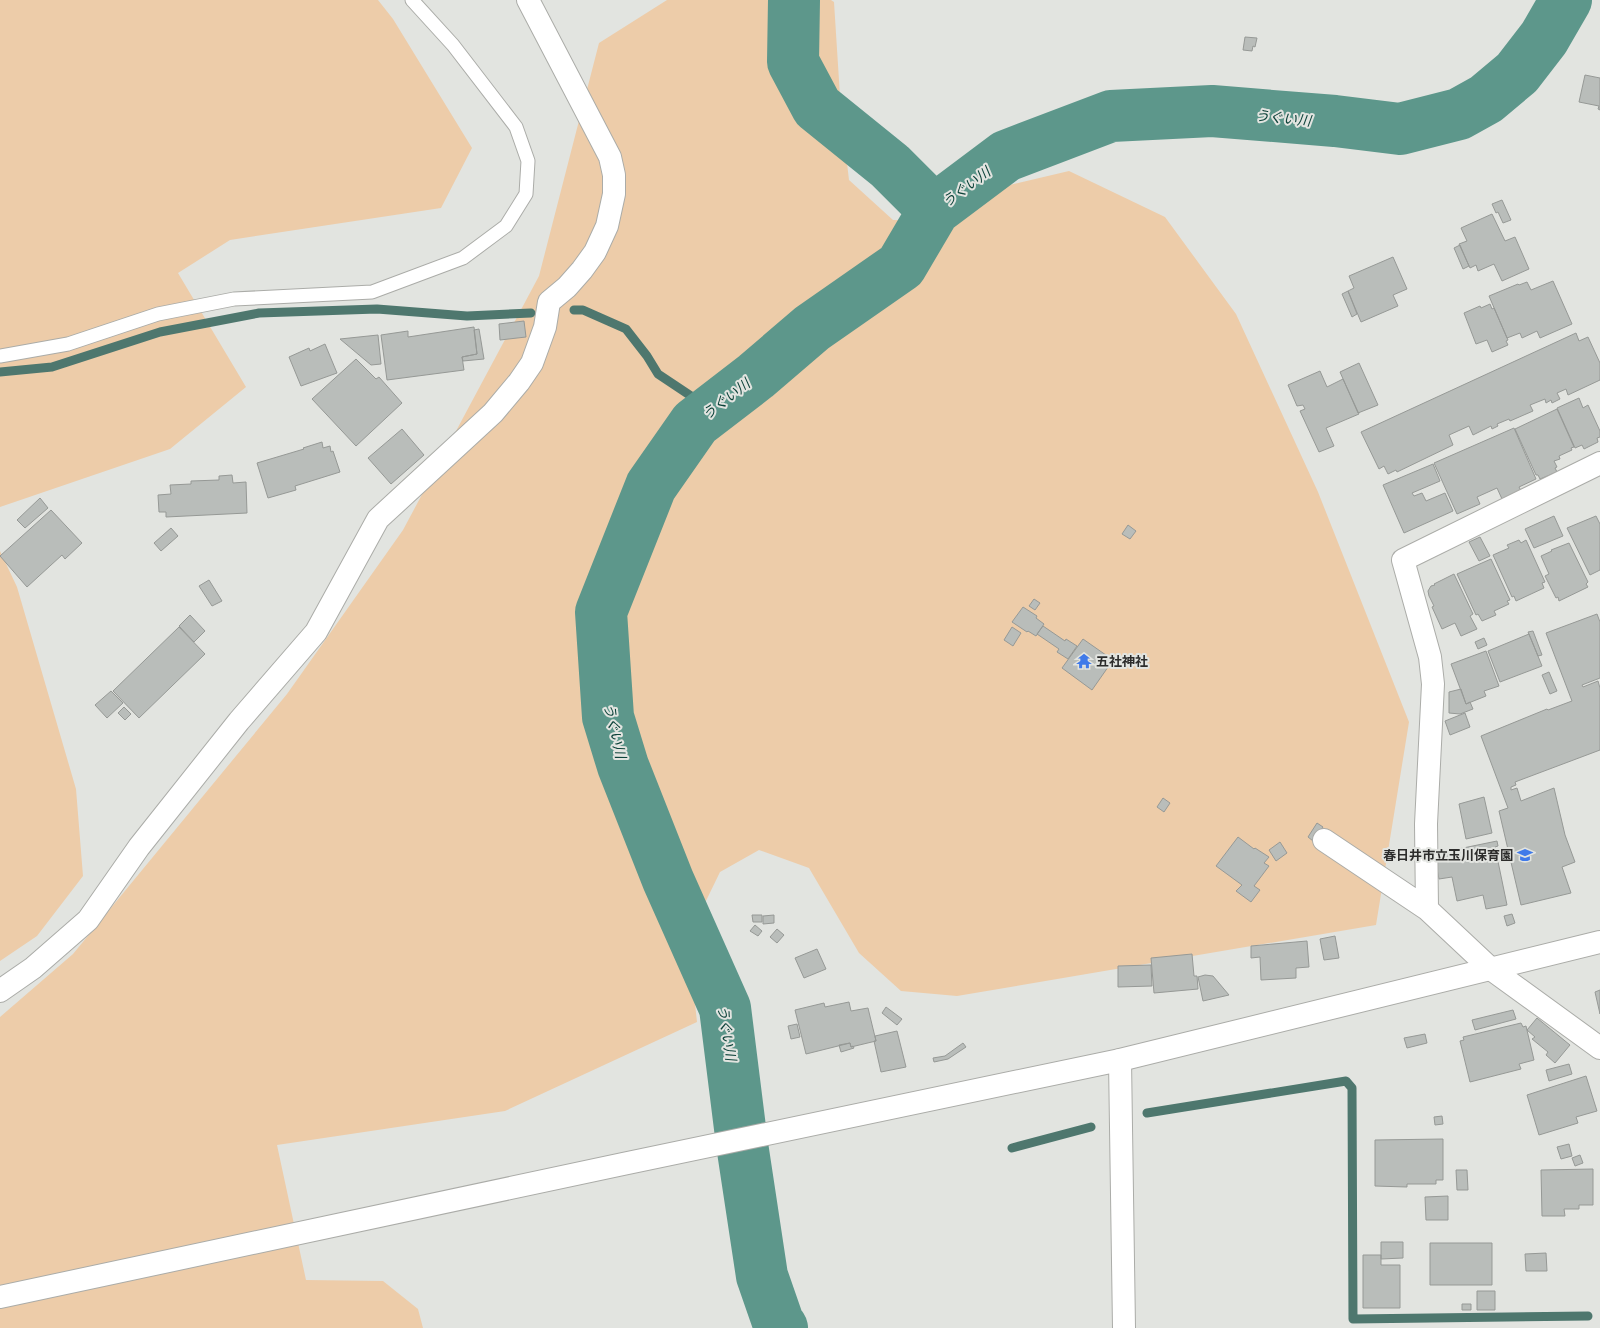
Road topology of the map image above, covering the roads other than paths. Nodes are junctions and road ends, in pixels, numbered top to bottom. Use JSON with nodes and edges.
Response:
{"nodes":[{"id":1,"x":412,"y":0,"type":"edge"},
{"id":2,"x":528,"y":0,"type":"edge"},
{"id":3,"x":0,"y":356,"type":"edge"},
{"id":4,"x":1600,"y":463,"type":"edge"},
{"id":5,"x":1324,"y":840,"type":"dead end"},
{"id":6,"x":1427,"y":909,"type":"junction"},
{"id":7,"x":1600,"y":942,"type":"edge"},
{"id":8,"x":1491,"y":969,"type":"junction"},
{"id":9,"x":0,"y":991,"type":"edge"},
{"id":10,"x":1600,"y":1048,"type":"edge"},
{"id":11,"x":1120,"y":1060,"type":"junction"},
{"id":12,"x":0,"y":1297,"type":"edge"},
{"id":13,"x":1124,"y":1328,"type":"edge"}],
"edges":[{"from":1,"to":3,"type":"lane"},
{"from":2,"to":9,"type":"street"},
{"from":4,"to":6,"type":"street"},
{"from":5,"to":6,"type":"street"},
{"from":6,"to":8,"type":"street"},
{"from":7,"to":8,"type":"street"},
{"from":8,"to":10,"type":"street"},
{"from":8,"to":11,"type":"street"},
{"from":11,"to":12,"type":"street"},
{"from":11,"to":13,"type":"street"}]}
